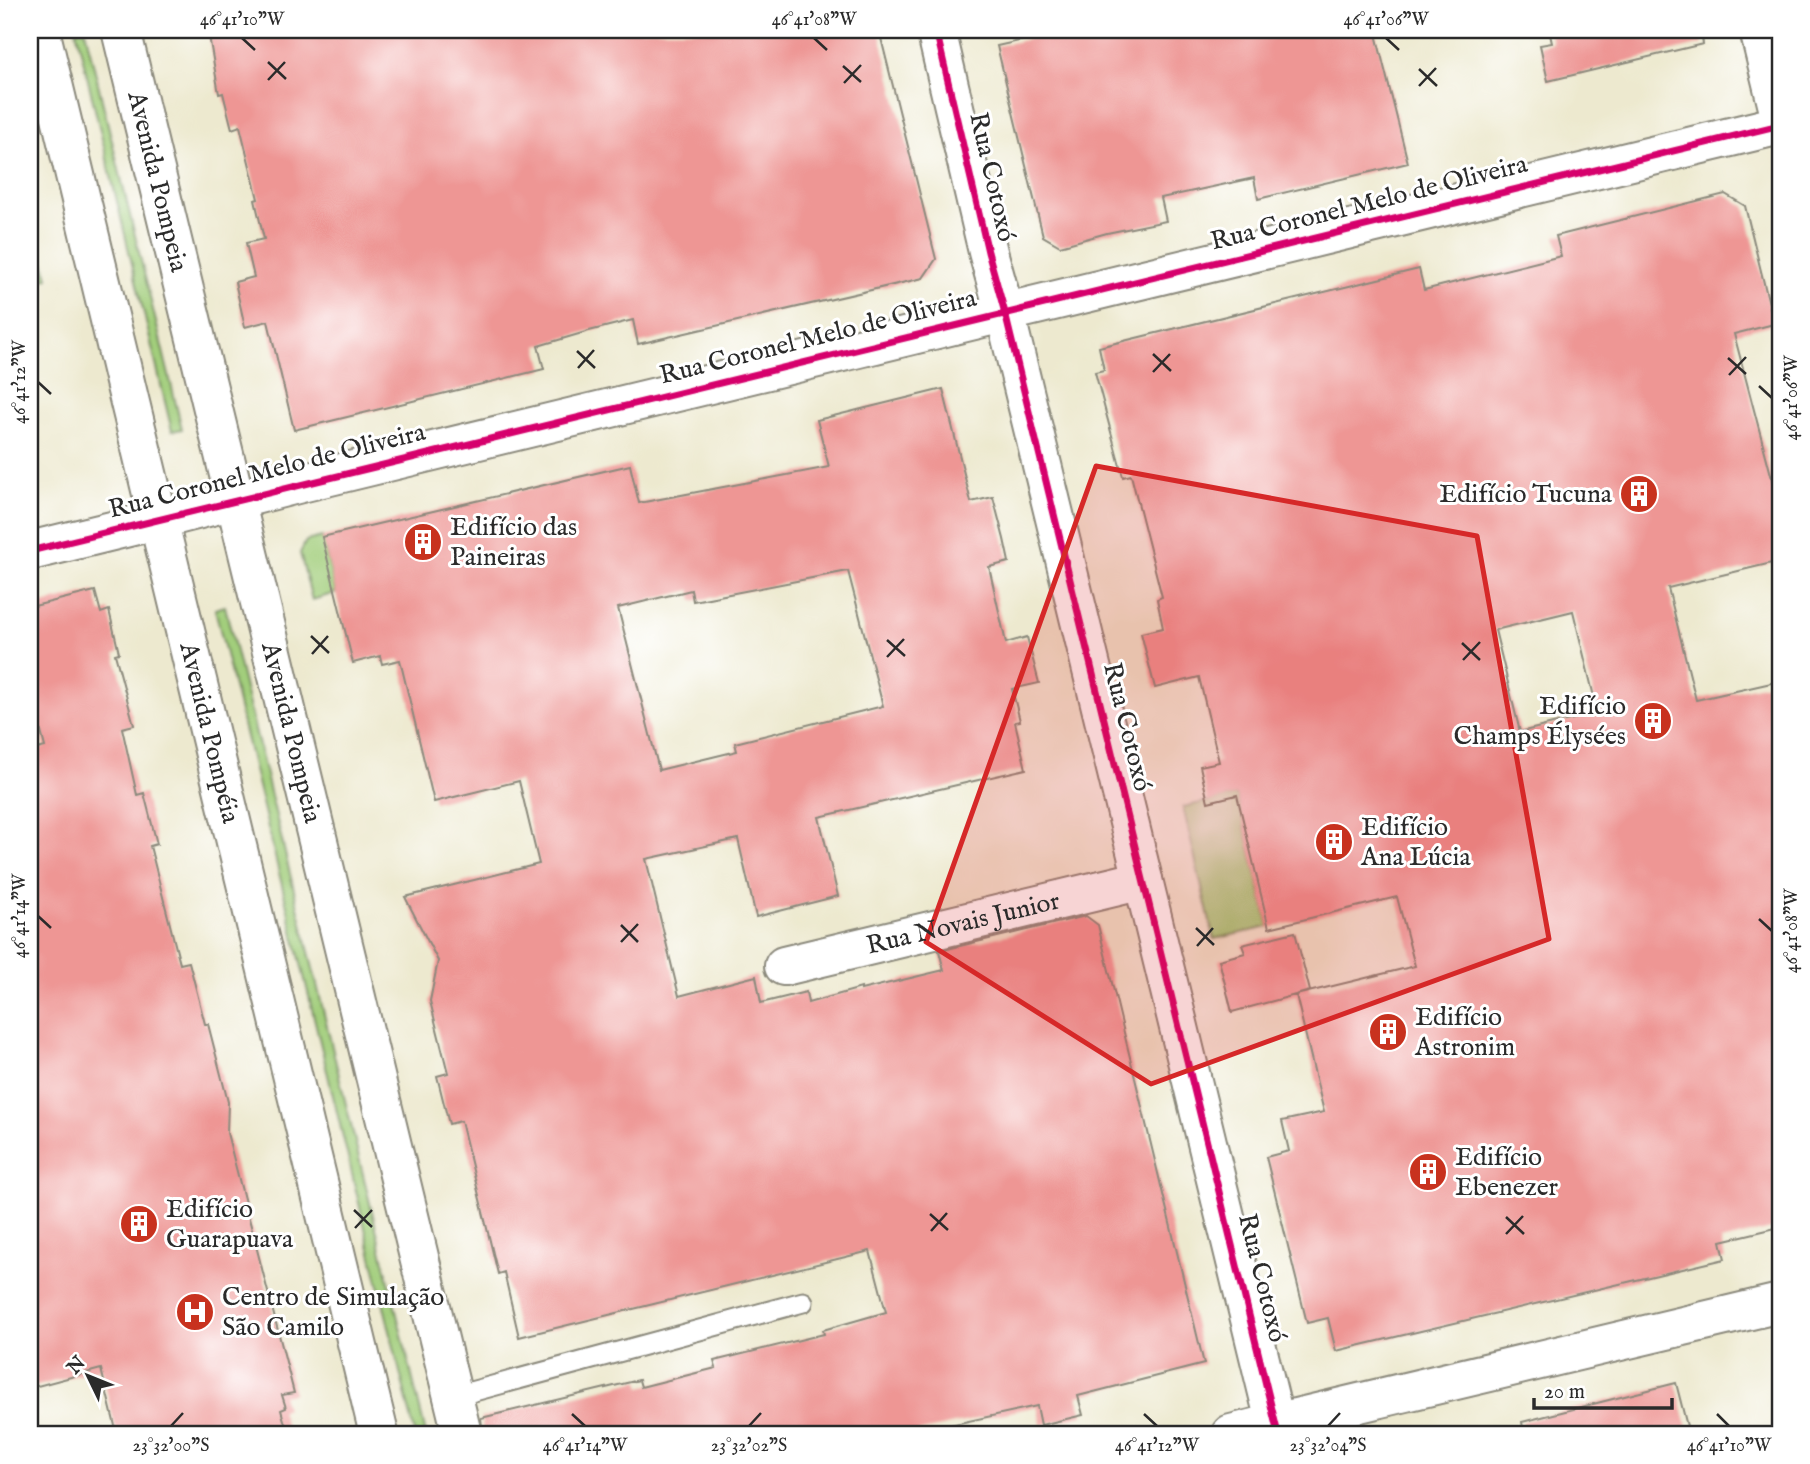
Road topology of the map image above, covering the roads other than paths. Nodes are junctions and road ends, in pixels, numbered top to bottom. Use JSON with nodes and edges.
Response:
{"nodes":[{"id":1,"x":40,"y":30,"type":"edge"},
{"id":2,"x":121,"y":30,"type":"edge"},
{"id":3,"x":936,"y":30,"type":"edge"},
{"id":4,"x":1759,"y":30,"type":"edge"},
{"id":5,"x":1780,"y":116,"type":"edge"},
{"id":6,"x":1780,"y":125,"type":"edge"},
{"id":7,"x":1005,"y":313,"type":"junction"},
{"id":8,"x":235,"y":499,"type":"junction"},
{"id":9,"x":157,"y":520,"type":"junction"},
{"id":10,"x":30,"y":551,"type":"edge"},
{"id":11,"x":1143,"y":880,"type":"junction"},
{"id":12,"x":784,"y":966,"type":"dead end"},
{"id":13,"x":803,"y":1302,"type":"dead end"},
{"id":14,"x":1780,"y":1303,"type":"edge"},
{"id":15,"x":452,"y":1396,"type":"junction"},
{"id":16,"x":1277,"y":1429,"type":"edge"},
{"id":17,"x":379,"y":1434,"type":"edge"},
{"id":18,"x":461,"y":1434,"type":"edge"},
{"id":19,"x":1231,"y":1434,"type":"edge"}],
"edges":[{"from":1,"to":9,"type":"street","name":"Avenida Pompéia"},
{"from":2,"to":8,"type":"street","name":"Avenida Pompeia"},
{"from":3,"to":7,"type":"street","name":"Rua Cotoxó"},
{"from":4,"to":5,"type":"street"},
{"from":6,"to":7,"type":"street","name":"Rua Coronel Melo de Oliveira"},
{"from":7,"to":8,"type":"street","name":"Rua Coronel Melo de Oliveira"},
{"from":7,"to":11,"type":"street","name":"Rua Cotoxó"},
{"from":8,"to":9,"type":"street","name":"Rua Coronel Melo de Oliveira"},
{"from":8,"to":15,"type":"street","name":"Avenida Pompeia"},
{"from":9,"to":10,"type":"street","name":"Rua Coronel Melo de Oliveira"},
{"from":9,"to":17,"type":"street","name":"Avenida Pompéia"},
{"from":11,"to":12,"type":"street","name":"Rua Novais Junior"},
{"from":11,"to":16,"type":"street","name":"Rua Cotoxó"},
{"from":13,"to":15,"type":"lane"},
{"from":14,"to":16,"type":"street"},
{"from":15,"to":18,"type":"street","name":"Avenida Pompeia"},
{"from":16,"to":19,"type":"street"}]}
